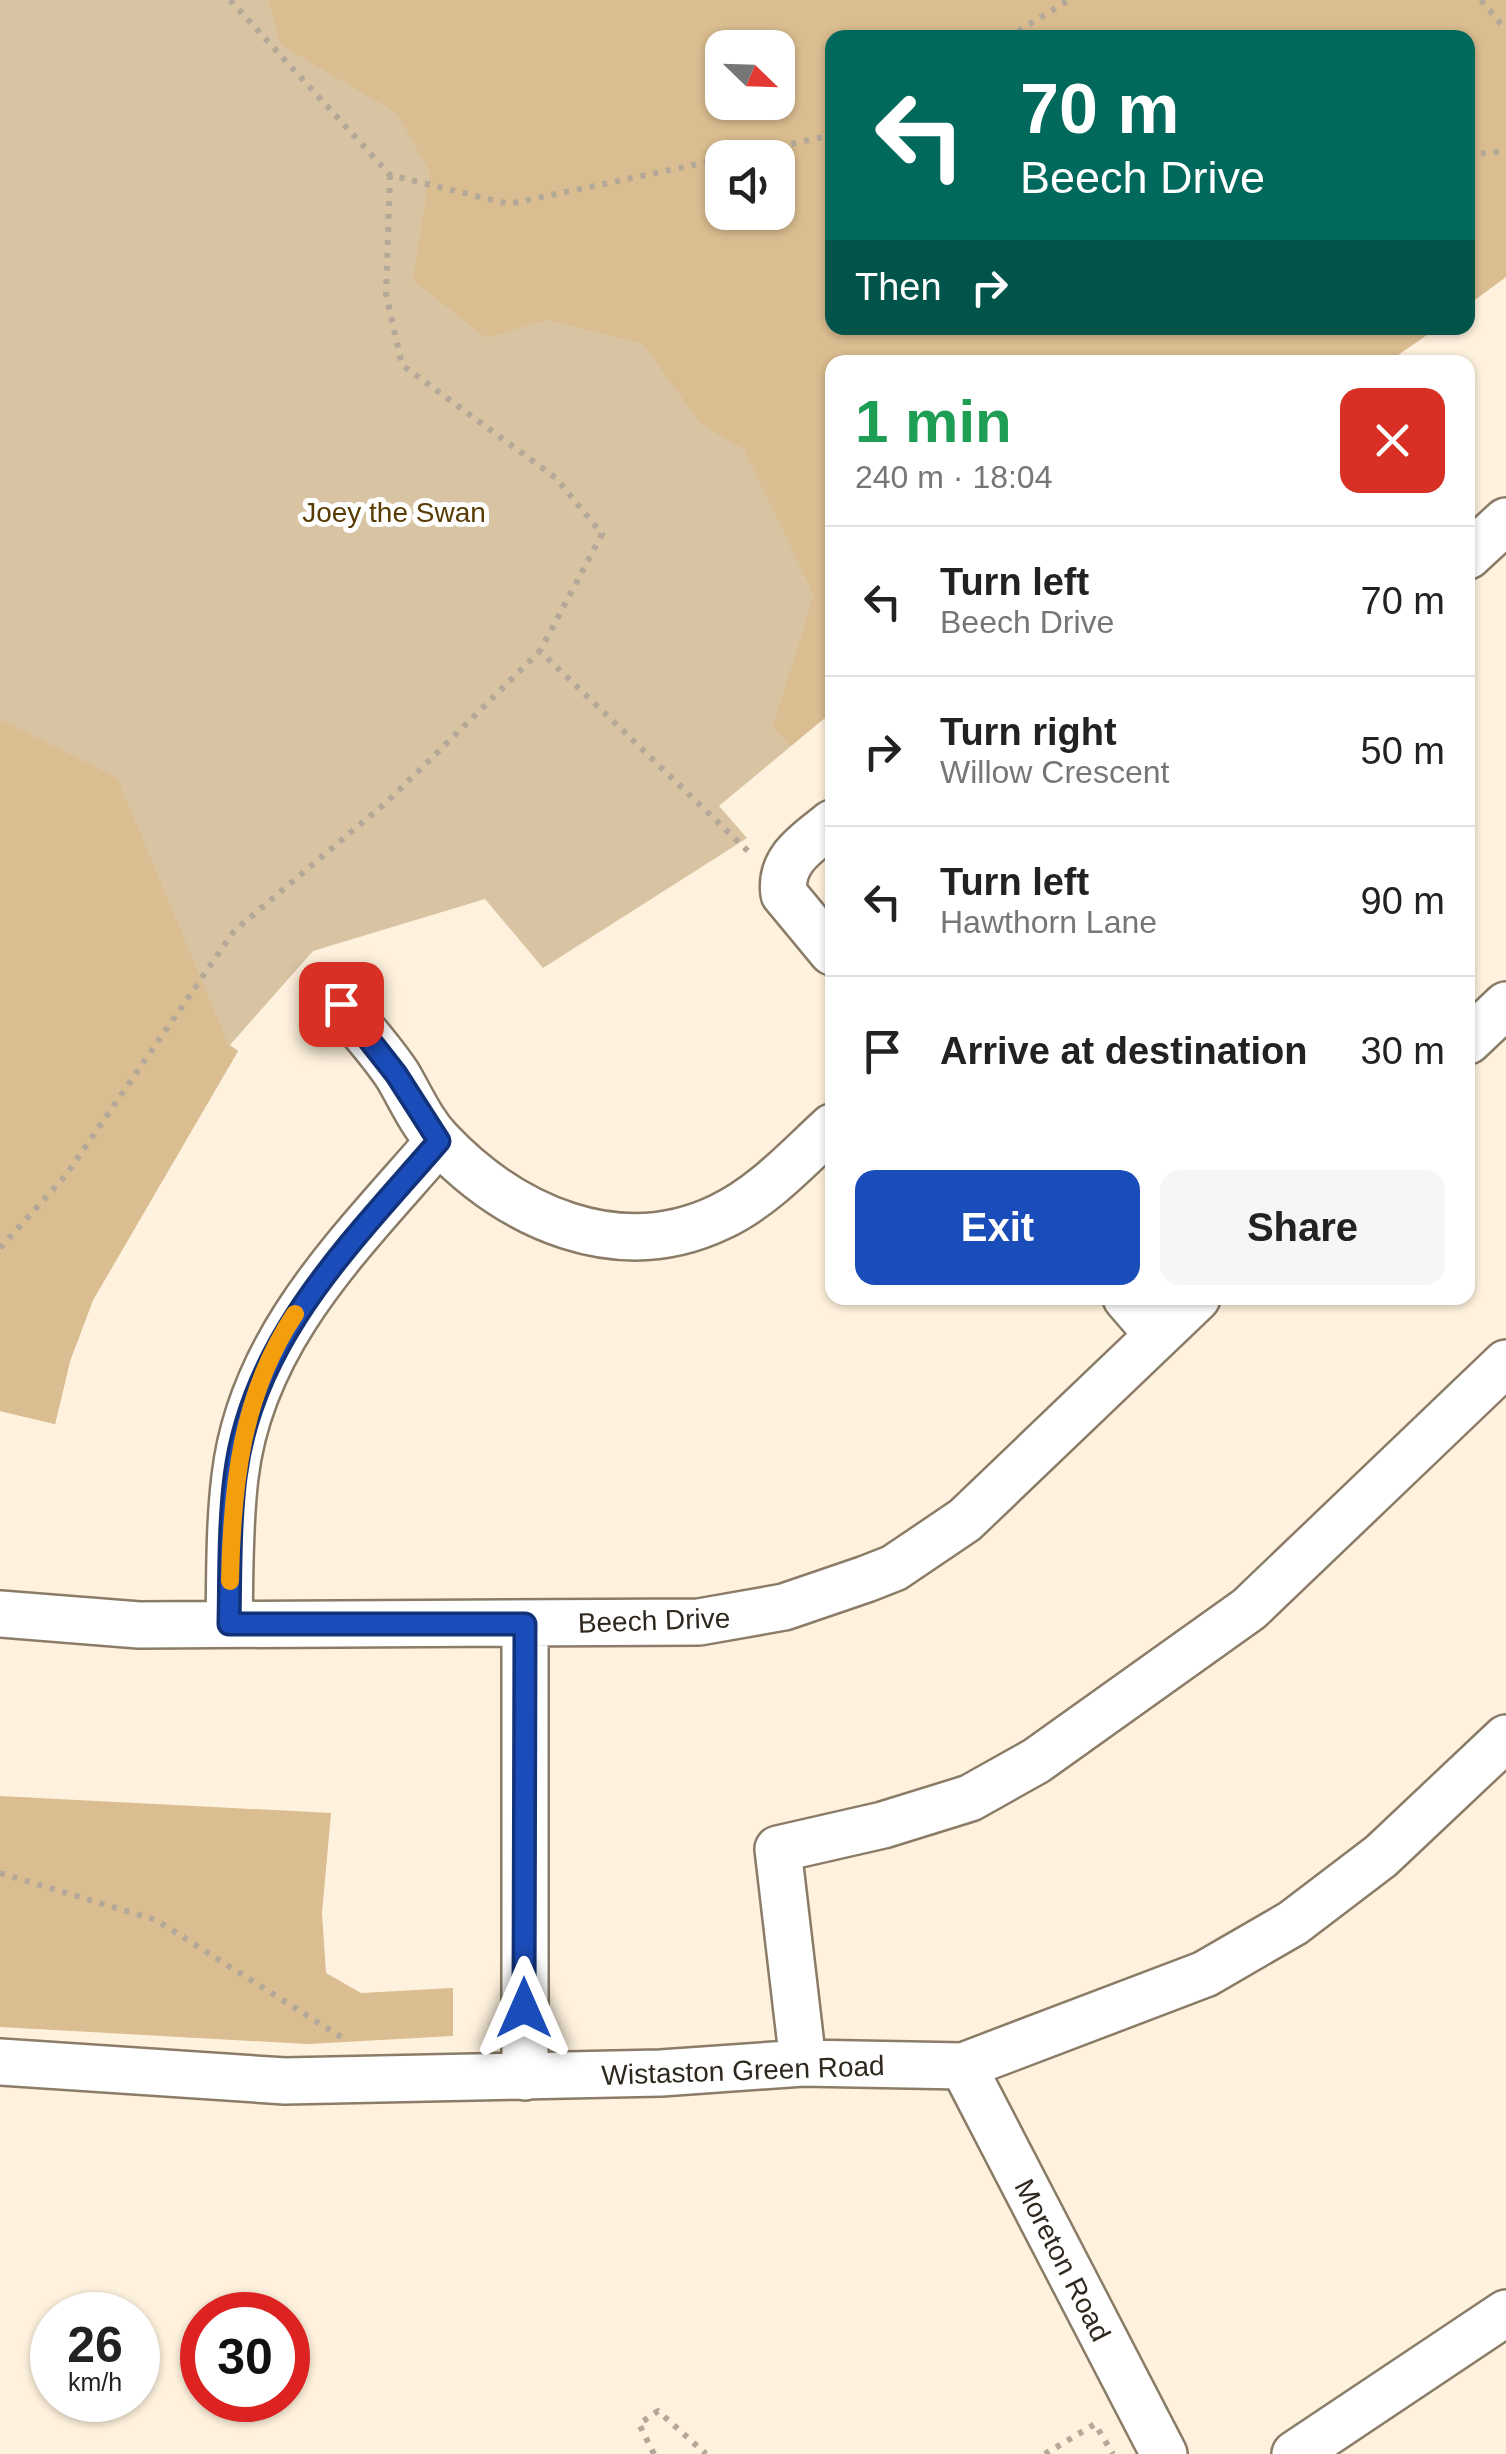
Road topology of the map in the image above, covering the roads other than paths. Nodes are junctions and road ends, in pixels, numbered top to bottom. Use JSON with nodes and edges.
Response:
{"nodes":[{"id":1,"x":1506,"y":522,"type":"edge"},
{"id":2,"x":1475,"y":550,"type":"edge"},
{"id":3,"x":825,"y":829,"type":"edge"},
{"id":4,"x":825,"y":944,"type":"edge"},
{"id":5,"x":341,"y":1004,"type":"dead end"},
{"id":6,"x":1506,"y":1005,"type":"edge"},
{"id":7,"x":1475,"y":1034,"type":"edge"},
{"id":8,"x":825,"y":1133,"type":"edge"},
{"id":9,"x":439,"y":1141,"type":"junction"},
{"id":10,"x":1132,"y":1305,"type":"edge"},
{"id":11,"x":1190,"y":1305,"type":"edge"},
{"id":12,"x":1158,"y":1335,"type":"junction"},
{"id":13,"x":1506,"y":1363,"type":"edge"},
{"id":14,"x":0,"y":1614,"type":"edge"},
{"id":15,"x":229,"y":1624,"type":"junction"},
{"id":16,"x":525,"y":1624,"type":"junction"},
{"id":17,"x":1506,"y":1738,"type":"edge"},
{"id":18,"x":0,"y":2062,"type":"edge"},
{"id":19,"x":804,"y":2063,"type":"junction"},
{"id":20,"x":963,"y":2066,"type":"junction"},
{"id":21,"x":525,"y":2077,"type":"junction"},
{"id":22,"x":1506,"y":2313,"type":"edge"},
{"id":23,"x":1164,"y":2454,"type":"edge"},
{"id":24,"x":1295,"y":2454,"type":"edge"}],
"edges":[{"from":1,"to":2,"type":"street"},
{"from":3,"to":4,"type":"street"},
{"from":5,"to":9,"type":"street"},
{"from":6,"to":7,"type":"street"},
{"from":8,"to":9,"type":"street"},
{"from":9,"to":15,"type":"street"},
{"from":10,"to":12,"type":"street"},
{"from":11,"to":12,"type":"street","name":"Beech Drive"},
{"from":12,"to":16,"type":"street","name":"Beech Drive"},
{"from":13,"to":19,"type":"street"},
{"from":14,"to":15,"type":"street","name":"Beech Drive"},
{"from":15,"to":16,"type":"street","name":"Beech Drive"},
{"from":16,"to":21,"type":"street"},
{"from":17,"to":20,"type":"street","name":"Wistaston Green Road"},
{"from":18,"to":21,"type":"street","name":"Wistaston Green Road"},
{"from":19,"to":20,"type":"street","name":"Wistaston Green Road"},
{"from":19,"to":21,"type":"street","name":"Wistaston Green Road"},
{"from":20,"to":23,"type":"street","name":"Moreton Road"},
{"from":22,"to":24,"type":"street"}]}
